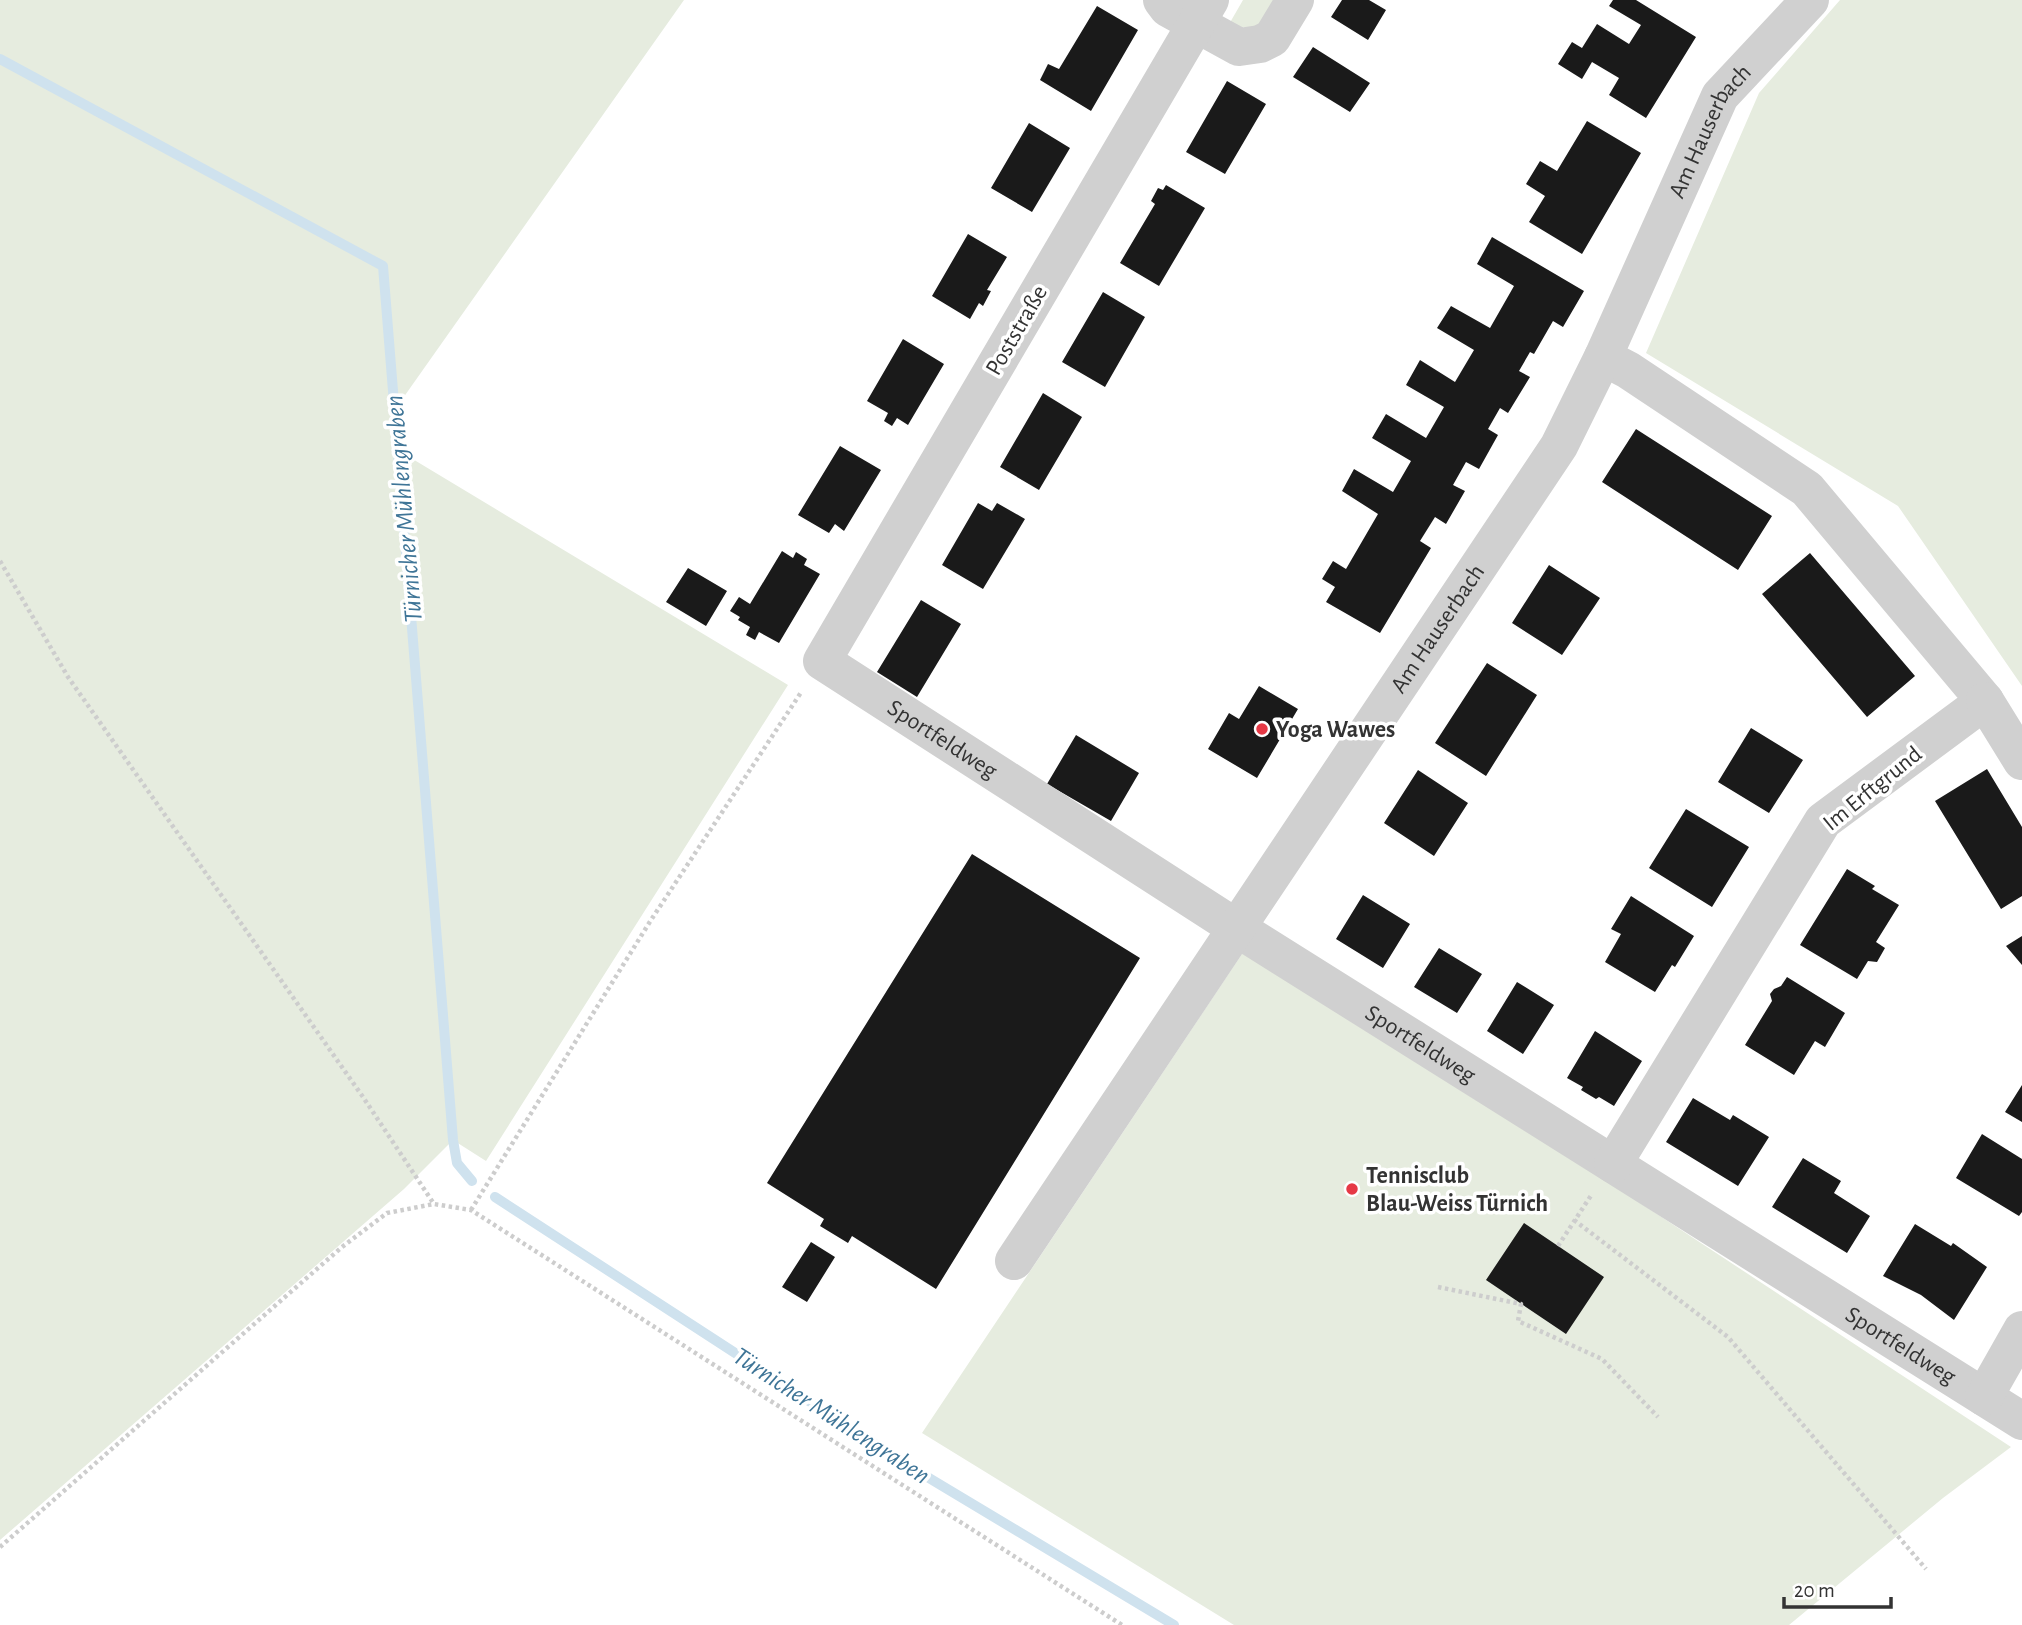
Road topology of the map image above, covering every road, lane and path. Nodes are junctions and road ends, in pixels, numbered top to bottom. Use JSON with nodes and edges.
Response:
{"nodes":[{"id":1,"x":1162,"y":0,"type":"edge"},
{"id":2,"x":1295,"y":0,"type":"edge"},
{"id":3,"x":1810,"y":0,"type":"edge"},
{"id":4,"x":1203,"y":12,"type":"edge"},
{"id":5,"x":1603,"y":357,"type":"junction"},
{"id":6,"x":0,"y":561,"type":"edge"},
{"id":7,"x":822,"y":661,"type":"junction"},
{"id":8,"x":1984,"y":701,"type":"junction"},
{"id":9,"x":2022,"y":761,"type":"edge"},
{"id":10,"x":1235,"y":927,"type":"junction"},
{"id":11,"x":1613,"y":1164,"type":"junction"},
{"id":12,"x":434,"y":1204,"type":"junction"},
{"id":13,"x":471,"y":1210,"type":"junction"},
{"id":14,"x":1574,"y":1220,"type":"junction"},
{"id":15,"x":1558,"y":1246,"type":"dead end"},
{"id":16,"x":1014,"y":1261,"type":"dead end"},
{"id":17,"x":1438,"y":1287,"type":"dead end"},
{"id":18,"x":2022,"y":1330,"type":"edge"},
{"id":19,"x":1983,"y":1397,"type":"junction"},
{"id":20,"x":1658,"y":1417,"type":"dead end"},
{"id":21,"x":2022,"y":1422,"type":"edge"},
{"id":22,"x":0,"y":1547,"type":"edge"},
{"id":23,"x":1926,"y":1569,"type":"dead end"},
{"id":24,"x":1122,"y":1625,"type":"edge"}],
"edges":[{"from":1,"to":4,"type":"street"},
{"from":2,"to":4,"type":"street"},
{"from":3,"to":5,"type":"street","name":"Am Hauserbach"},
{"from":4,"to":7,"type":"street","name":"Poststraße"},
{"from":5,"to":8,"type":"street"},
{"from":5,"to":10,"type":"street","name":"Am Hauserbach"},
{"from":6,"to":12,"type":"path"},
{"from":7,"to":10,"type":"street","name":"Sportfeldweg"},
{"from":7,"to":13,"type":"path"},
{"from":8,"to":9,"type":"street"},
{"from":8,"to":11,"type":"street","name":"Im Erftgrund"},
{"from":10,"to":11,"type":"street","name":"Sportfeldweg"},
{"from":10,"to":16,"type":"street","name":"Am Hauserbach"},
{"from":11,"to":14,"type":"path"},
{"from":11,"to":19,"type":"street","name":"Sportfeldweg"},
{"from":12,"to":13,"type":"path"},
{"from":12,"to":22,"type":"path"},
{"from":13,"to":24,"type":"path"},
{"from":14,"to":15,"type":"path"},
{"from":14,"to":23,"type":"path"},
{"from":17,"to":20,"type":"path"},
{"from":18,"to":19,"type":"street"},
{"from":19,"to":21,"type":"street","name":"Sportfeldweg"}]}
